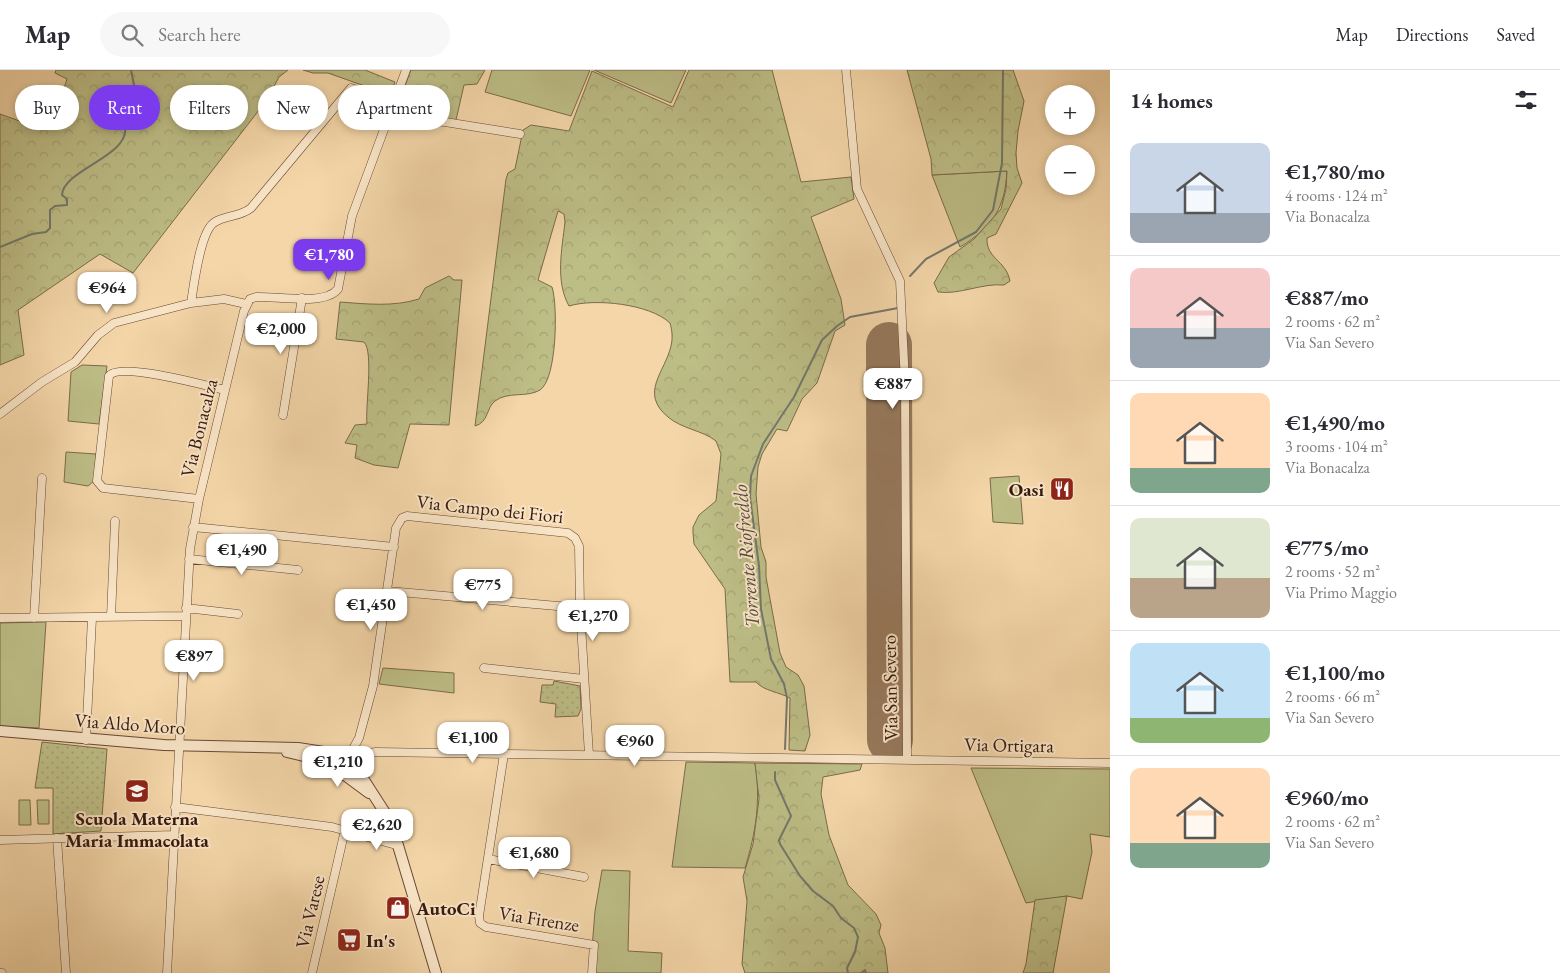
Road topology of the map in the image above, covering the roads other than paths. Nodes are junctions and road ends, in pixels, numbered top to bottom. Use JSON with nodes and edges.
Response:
{"nodes":[{"id":1,"x":406,"y":70,"type":"edge"},
{"id":2,"x":846,"y":70,"type":"edge"},
{"id":3,"x":400,"y":85,"type":"edge"},
{"id":4,"x":338,"y":104,"type":"edge"},
{"id":5,"x":450,"y":123,"type":"edge"},
{"id":6,"x":383,"y":130,"type":"edge"},
{"id":7,"x":520,"y":134,"type":"dead end"},
{"id":8,"x":302,"y":298,"type":"junction"},
{"id":9,"x":191,"y":302,"type":"junction"},
{"id":10,"x":246,"y":304,"type":"junction"},
{"id":11,"x":225,"y":390,"type":"junction"},
{"id":12,"x":0,"y":414,"type":"edge"},
{"id":13,"x":283,"y":415,"type":"dead end"},
{"id":14,"x":42,"y":478,"type":"dead end"},
{"id":15,"x":199,"y":499,"type":"junction"},
{"id":16,"x":115,"y":521,"type":"dead end"},
{"id":17,"x":193,"y":527,"type":"junction"},
{"id":18,"x":394,"y":547,"type":"junction"},
{"id":19,"x":189,"y":559,"type":"junction"},
{"id":20,"x":298,"y":570,"type":"dead end"},
{"id":21,"x":388,"y":591,"type":"junction"},
{"id":22,"x":580,"y":608,"type":"junction"},
{"id":23,"x":186,"y":612,"type":"junction"},
{"id":24,"x":238,"y":614,"type":"dead end"},
{"id":25,"x":111,"y":617,"type":"junction"},
{"id":26,"x":0,"y":618,"type":"edge"},
{"id":27,"x":34,"y":618,"type":"junction"},
{"id":28,"x":92,"y":618,"type":"junction"},
{"id":29,"x":484,"y":668,"type":"dead end"},
{"id":30,"x":584,"y":679,"type":"junction"},
{"id":31,"x":0,"y":731,"type":"edge"},
{"id":32,"x":86,"y":740,"type":"junction"},
{"id":33,"x":179,"y":746,"type":"junction"},
{"id":34,"x":258,"y":748,"type":"junction"},
{"id":35,"x":504,"y":754,"type":"junction"},
{"id":36,"x":589,"y":755,"type":"junction"},
{"id":37,"x":907,"y":759,"type":"junction"},
{"id":38,"x":349,"y":760,"type":"junction"},
{"id":39,"x":1110,"y":763,"type":"edge"},
{"id":40,"x":334,"y":767,"type":"junction"},
{"id":41,"x":346,"y":776,"type":"junction"},
{"id":42,"x":374,"y":797,"type":"junction"},
{"id":43,"x":175,"y":808,"type":"junction"},
{"id":44,"x":385,"y":815,"type":"junction"},
{"id":45,"x":345,"y":830,"type":"junction"},
{"id":46,"x":174,"y":835,"type":"junction"},
{"id":47,"x":366,"y":835,"type":"junction"},
{"id":48,"x":57,"y":838,"type":"junction"},
{"id":49,"x":0,"y":840,"type":"edge"},
{"id":50,"x":398,"y":848,"type":"junction"},
{"id":51,"x":488,"y":859,"type":"junction"},
{"id":52,"x":584,"y":877,"type":"dead end"},
{"id":53,"x":66,"y":973,"type":"edge"},
{"id":54,"x":166,"y":973,"type":"edge"},
{"id":55,"x":312,"y":973,"type":"edge"},
{"id":56,"x":436,"y":973,"type":"edge"},
{"id":57,"x":592,"y":973,"type":"edge"}],
"edges":[{"from":1,"to":3,"type":"street"},
{"from":2,"to":37,"type":"street","name":"Via San Severo"},
{"from":4,"to":9,"type":"street"},
{"from":5,"to":7,"type":"street"},
{"from":6,"to":8,"type":"street"},
{"from":8,"to":10,"type":"street"},
{"from":8,"to":13,"type":"street"},
{"from":9,"to":10,"type":"street"},
{"from":9,"to":12,"type":"street"},
{"from":10,"to":11,"type":"street","name":"Via Bonacalza"},
{"from":11,"to":15,"type":"street","name":"Via Bonacalza"},
{"from":11,"to":15,"type":"street","name":"Via Bonacalza"},
{"from":14,"to":27,"type":"street"},
{"from":15,"to":17,"type":"street","name":"Via Bonacalza"},
{"from":16,"to":25,"type":"street"},
{"from":17,"to":18,"type":"street"},
{"from":17,"to":19,"type":"street","name":"Via Bonacalza"},
{"from":18,"to":21,"type":"street"},
{"from":18,"to":22,"type":"street","name":"Via Campo dei Fiori"},
{"from":19,"to":20,"type":"street"},
{"from":19,"to":23,"type":"street","name":"Via Bonacalza"},
{"from":21,"to":22,"type":"street"},
{"from":21,"to":38,"type":"street"},
{"from":22,"to":30,"type":"street"},
{"from":23,"to":24,"type":"street"},
{"from":23,"to":25,"type":"street"},
{"from":23,"to":33,"type":"street","name":"Via Bonacalza"},
{"from":25,"to":28,"type":"street"},
{"from":26,"to":27,"type":"street"},
{"from":27,"to":28,"type":"street"},
{"from":28,"to":32,"type":"street"},
{"from":29,"to":30,"type":"street"},
{"from":30,"to":36,"type":"street"},
{"from":31,"to":32,"type":"street","name":"Via Aldo Moro"},
{"from":32,"to":33,"type":"street","name":"Via Aldo Moro"},
{"from":33,"to":34,"type":"street","name":"Via Aldo Moro"},
{"from":33,"to":43,"type":"street","name":"Via Bonacalza"},
{"from":34,"to":38,"type":"street","name":"Via Aldo Moro"},
{"from":34,"to":40,"type":"street","name":"Via Aldo Moro"},
{"from":35,"to":36,"type":"street","name":"Via San Severo"},
{"from":35,"to":38,"type":"street","name":"Via San Severo"},
{"from":35,"to":51,"type":"street","name":"Via Firenze"},
{"from":36,"to":37,"type":"street","name":"Via San Severo"},
{"from":37,"to":39,"type":"street","name":"Via Ortigara"},
{"from":38,"to":40,"type":"street"},
{"from":38,"to":41,"type":"street"},
{"from":38,"to":42,"type":"street"},
{"from":40,"to":41,"type":"street"},
{"from":41,"to":42,"type":"street"},
{"from":42,"to":44,"type":"street"},
{"from":43,"to":45,"type":"street"},
{"from":43,"to":46,"type":"street","name":"Via Bonacalza"},
{"from":44,"to":47,"type":"street"},
{"from":44,"to":50,"type":"street"},
{"from":45,"to":47,"type":"street"},
{"from":45,"to":55,"type":"street","name":"Via Varese"},
{"from":46,"to":48,"type":"street"},
{"from":46,"to":54,"type":"street","name":"Via Bonacalza"},
{"from":47,"to":50,"type":"street"},
{"from":48,"to":49,"type":"street"},
{"from":48,"to":53,"type":"street"},
{"from":50,"to":56,"type":"street"},
{"from":51,"to":52,"type":"street"},
{"from":51,"to":57,"type":"street","name":"Via Firenze"}]}
